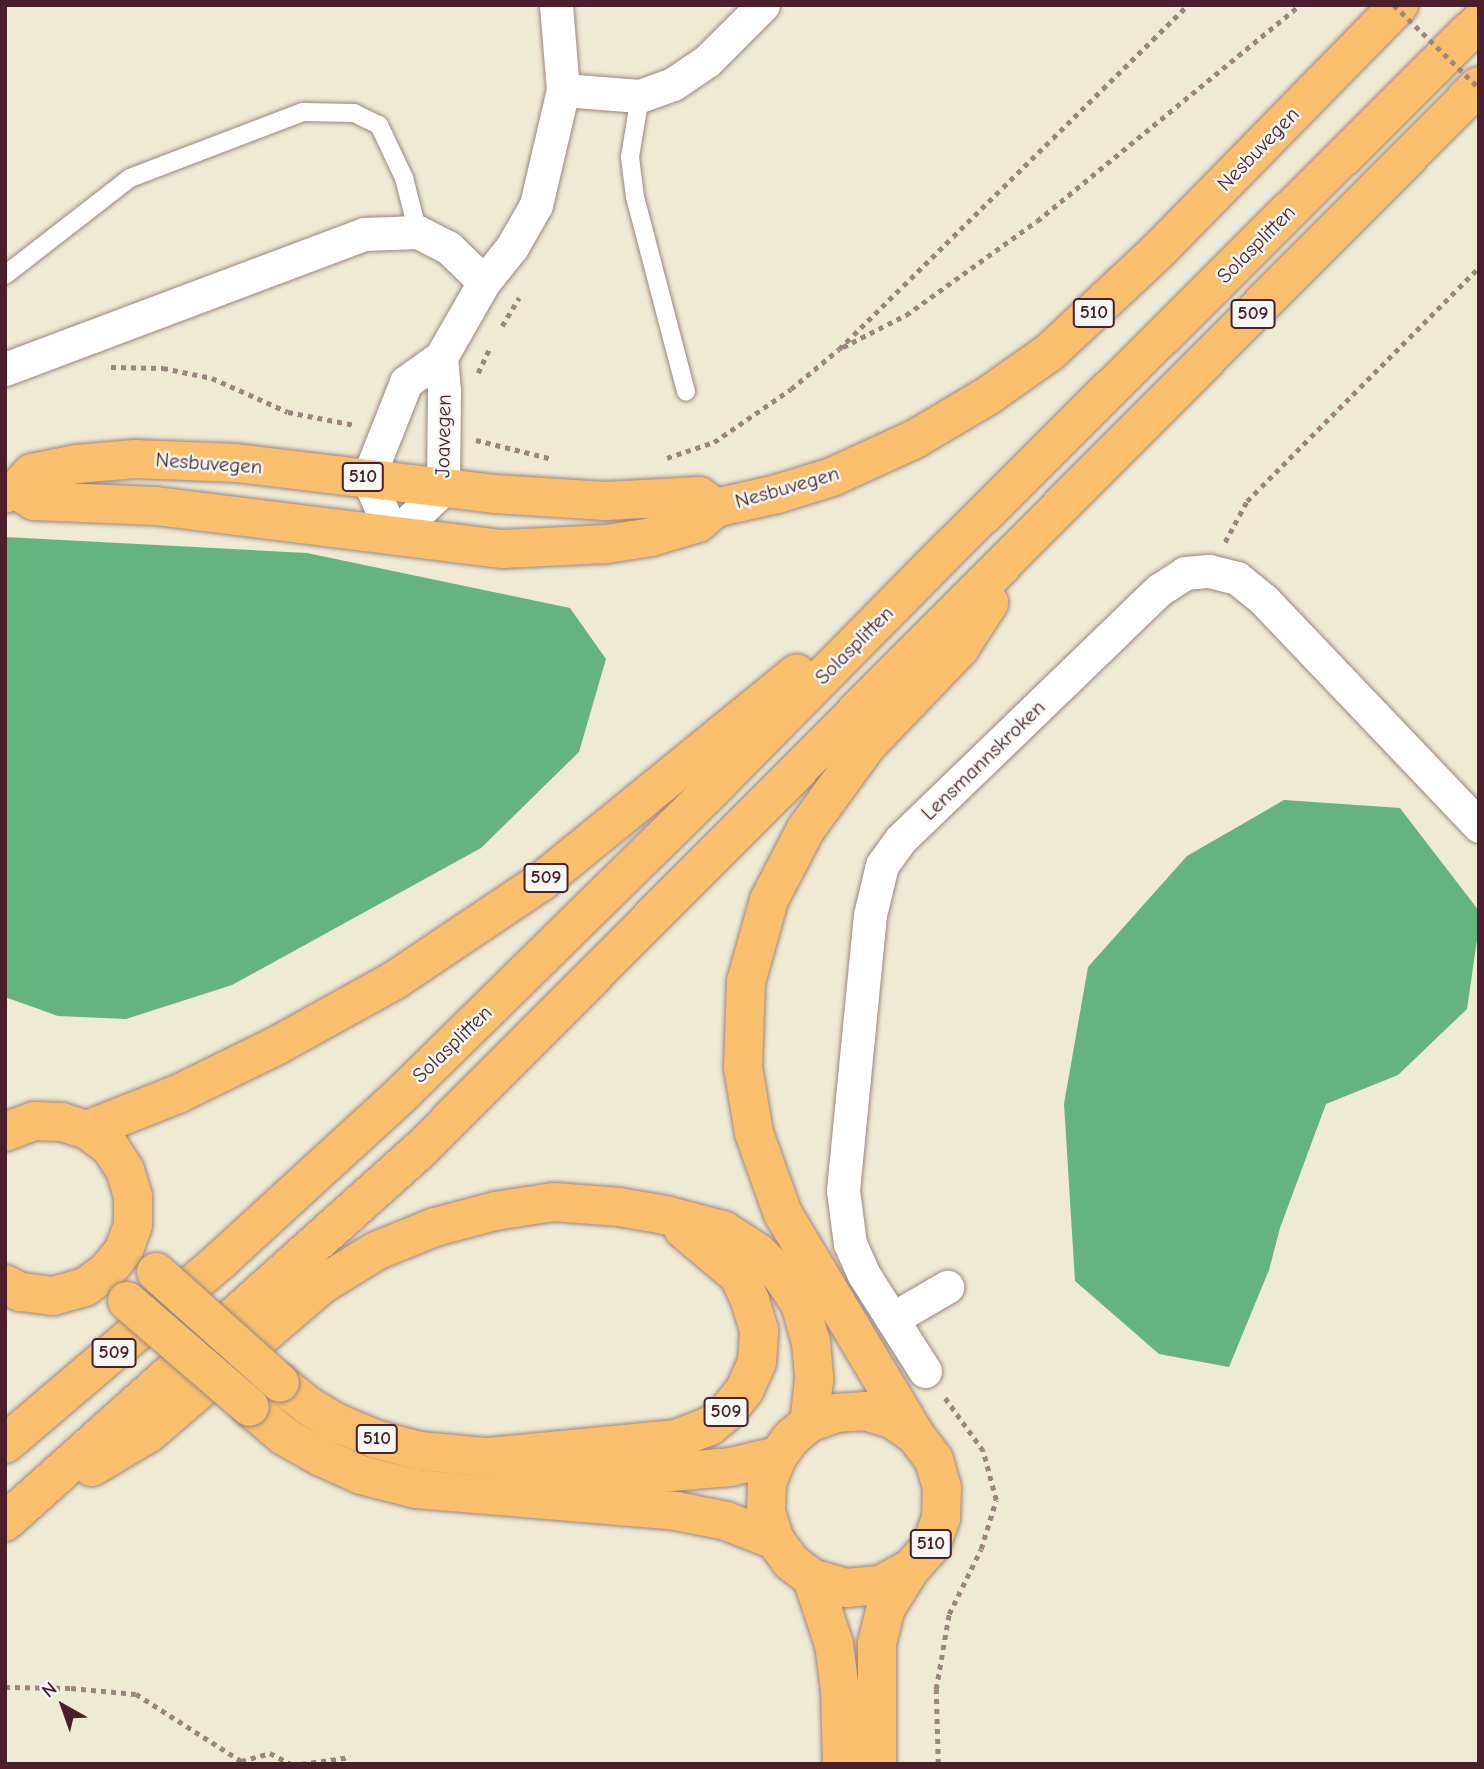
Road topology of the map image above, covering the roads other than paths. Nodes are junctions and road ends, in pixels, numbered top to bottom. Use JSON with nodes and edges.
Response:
{"nodes":[{"id":1,"x":555,"y":5,"type":"edge"},
{"id":2,"x":763,"y":5,"type":"edge"},
{"id":3,"x":1397,"y":5,"type":"edge"},
{"id":4,"x":1479,"y":22,"type":"edge"},
{"id":5,"x":1479,"y":87,"type":"edge"},
{"id":6,"x":564,"y":90,"type":"junction"},
{"id":7,"x":640,"y":96,"type":"junction"},
{"id":8,"x":418,"y":232,"type":"junction"},
{"id":9,"x":5,"y":275,"type":"edge"},
{"id":10,"x":484,"y":282,"type":"junction"},
{"id":11,"x":441,"y":357,"type":"junction"},
{"id":12,"x":5,"y":369,"type":"edge"},
{"id":13,"x":687,"y":391,"type":"dead end"},
{"id":14,"x":368,"y":478,"type":"junction"},
{"id":15,"x":443,"y":489,"type":"junction"},
{"id":16,"x":10,"y":492,"type":"edge"},
{"id":17,"x":715,"y":508,"type":"junction"},
{"id":18,"x":393,"y":536,"type":"junction"},
{"id":19,"x":1028,"y":542,"type":"junction"},
{"id":20,"x":953,"y":545,"type":"junction"},
{"id":21,"x":1479,"y":826,"type":"edge"},
{"id":22,"x":6,"y":1130,"type":"edge"},
{"id":23,"x":87,"y":1130,"type":"junction"},
{"id":24,"x":665,"y":1215,"type":"junction"},
{"id":25,"x":133,"y":1225,"type":"junction"},
{"id":26,"x":5,"y":1284,"type":"edge"},
{"id":27,"x":85,"y":1287,"type":"junction"},
{"id":28,"x":947,"y":1287,"type":"dead end"},
{"id":29,"x":892,"y":1319,"type":"junction"},
{"id":30,"x":925,"y":1371,"type":"dead end"},
{"id":31,"x":809,"y":1423,"type":"junction"},
{"id":32,"x":916,"y":1436,"type":"junction"},
{"id":33,"x":5,"y":1444,"type":"edge"},
{"id":34,"x":778,"y":1456,"type":"junction"},
{"id":35,"x":489,"y":1457,"type":"junction"},
{"id":36,"x":16,"y":1514,"type":"edge"},
{"id":37,"x":775,"y":1540,"type":"junction"},
{"id":38,"x":911,"y":1568,"type":"junction"},
{"id":39,"x":812,"y":1578,"type":"junction"},
{"id":40,"x":842,"y":1764,"type":"edge"},
{"id":41,"x":877,"y":1764,"type":"edge"}],
"edges":[{"from":1,"to":6,"type":"street","name":"Joavegen"},
{"from":2,"to":7,"type":"street"},
{"from":3,"to":17,"type":"main road","name":"Nesbuvegen","number":"510"},
{"from":4,"to":20,"type":"main road","name":"Solasplitten","number":"509"},
{"from":5,"to":19,"type":"main road","number":"509"},
{"from":6,"to":7,"type":"street"},
{"from":6,"to":10,"type":"street","name":"Joavegen"},
{"from":7,"to":13,"type":"lane"},
{"from":8,"to":9,"type":"lane"},
{"from":8,"to":10,"type":"street"},
{"from":8,"to":12,"type":"street"},
{"from":10,"to":11,"type":"street","name":"Joavegen"},
{"from":11,"to":14,"type":"street","name":"Joavegen"},
{"from":11,"to":15,"type":"street","name":"Joavegen"},
{"from":14,"to":15,"type":"main road","name":"Nesbuvegen","number":"510"},
{"from":14,"to":16,"type":"main road","name":"Nesbuvegen","number":"510"},
{"from":14,"to":18,"type":"street"},
{"from":15,"to":17,"type":"main road","name":"Nesbuvegen","number":"510"},
{"from":15,"to":18,"type":"street","name":"Joavegen"},
{"from":16,"to":18,"type":"main road","number":"510"},
{"from":17,"to":18,"type":"main road","number":"510"},
{"from":19,"to":32,"type":"main road","number":"509"},
{"from":19,"to":36,"type":"main road","number":"509"},
{"from":20,"to":23,"type":"main road","number":"509"},
{"from":20,"to":33,"type":"main road","name":"Solasplitten","number":"509"},
{"from":21,"to":29,"type":"street","name":"Lensmannskroken"},
{"from":22,"to":23,"type":"main road","number":"510"},
{"from":23,"to":25,"type":"main road","number":"510"},
{"from":24,"to":31,"type":"main road","number":"509"},
{"from":24,"to":35,"type":"main road","number":"509"},
{"from":24,"to":36,"type":"main road","number":"509"},
{"from":25,"to":27,"type":"main road","number":"510"},
{"from":25,"to":35,"type":"main road","number":"510","bridge":true},
{"from":26,"to":27,"type":"main road","number":"510"},
{"from":27,"to":37,"type":"main road","number":"510","bridge":true},
{"from":28,"to":29,"type":"street"},
{"from":29,"to":30,"type":"street","name":"Lensmannskroken"},
{"from":31,"to":32,"type":"main road","number":"510"},
{"from":31,"to":34,"type":"main road","number":"510"},
{"from":32,"to":38,"type":"main road","number":"510"},
{"from":34,"to":35,"type":"main road","number":"510"},
{"from":34,"to":37,"type":"main road","number":"510"},
{"from":37,"to":39,"type":"main road","number":"510"},
{"from":38,"to":39,"type":"main road","number":"510"},
{"from":38,"to":41,"type":"main road","number":"510"},
{"from":39,"to":40,"type":"main road"}]}
